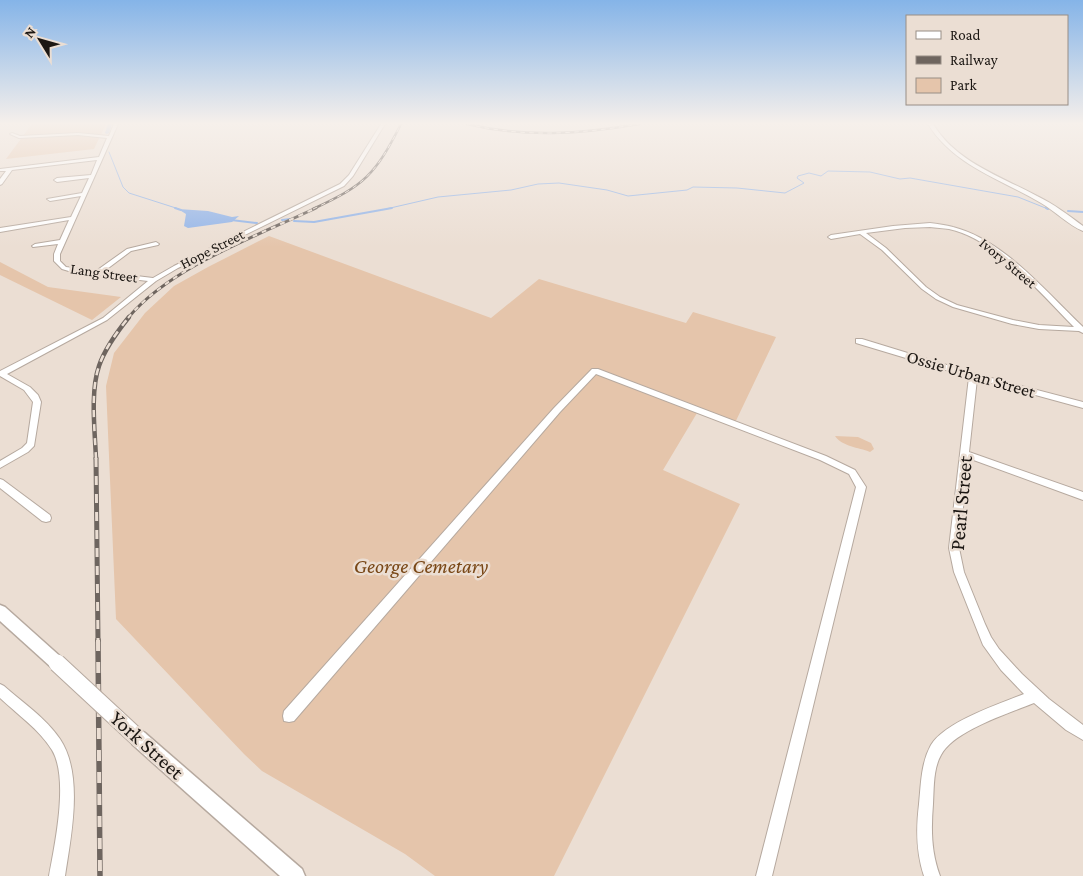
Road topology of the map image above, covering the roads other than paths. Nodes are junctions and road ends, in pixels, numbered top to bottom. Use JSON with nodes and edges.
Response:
{"nodes":[{"id":1,"x":44,"y":165,"type":"edge"},
{"id":2,"x":97,"y":165,"type":"edge"},
{"id":3,"x":358,"y":165,"type":"edge"},
{"id":4,"x":976,"y":165,"type":"edge"},
{"id":5,"x":10,"y":169,"type":"junction"},
{"id":6,"x":0,"y":170,"type":"edge"},
{"id":7,"x":92,"y":176,"type":"junction"},
{"id":8,"x":57,"y":180,"type":"dead end"},
{"id":9,"x":0,"y":183,"type":"edge"},
{"id":10,"x":84,"y":194,"type":"junction"},
{"id":11,"x":50,"y":199,"type":"dead end"},
{"id":12,"x":74,"y":218,"type":"junction"},
{"id":13,"x":0,"y":230,"type":"edge"},
{"id":14,"x":1083,"y":230,"type":"edge"},
{"id":15,"x":862,"y":232,"type":"junction"},
{"id":16,"x":831,"y":237,"type":"dead end"},
{"id":17,"x":62,"y":242,"type":"junction"},
{"id":18,"x":156,"y":244,"type":"dead end"},
{"id":19,"x":35,"y":246,"type":"dead end"},
{"id":20,"x":97,"y":273,"type":"junction"},
{"id":21,"x":154,"y":280,"type":"junction"},
{"id":22,"x":1082,"y":330,"type":"edge"},
{"id":23,"x":859,"y":341,"type":"dead end"},
{"id":24,"x":0,"y":373,"type":"edge"},
{"id":25,"x":973,"y":376,"type":"junction"},
{"id":26,"x":1083,"y":405,"type":"edge"},
{"id":27,"x":966,"y":454,"type":"junction"},
{"id":28,"x":0,"y":465,"type":"edge"},
{"id":29,"x":0,"y":483,"type":"edge"},
{"id":30,"x":1083,"y":496,"type":"edge"},
{"id":31,"x":46,"y":518,"type":"dead end"},
{"id":32,"x":0,"y":612,"type":"edge"},
{"id":33,"x":0,"y":690,"type":"edge"},
{"id":34,"x":1035,"y":696,"type":"junction"},
{"id":35,"x":289,"y":716,"type":"dead end"},
{"id":36,"x":1083,"y":733,"type":"edge"},
{"id":37,"x":57,"y":876,"type":"edge"},
{"id":38,"x":295,"y":876,"type":"edge"},
{"id":39,"x":764,"y":876,"type":"edge"},
{"id":40,"x":932,"y":876,"type":"edge"}],
"edges":[{"from":1,"to":5,"type":"street"},
{"from":2,"to":7,"type":"street","name":"Lang Street"},
{"from":3,"to":21,"type":"street","name":"Hope Street"},
{"from":4,"to":14,"type":"street"},
{"from":5,"to":6,"type":"street"},
{"from":5,"to":9,"type":"street"},
{"from":7,"to":8,"type":"street"},
{"from":7,"to":10,"type":"street","name":"Lang Street"},
{"from":10,"to":11,"type":"street"},
{"from":10,"to":12,"type":"street","name":"Lang Street"},
{"from":12,"to":13,"type":"street"},
{"from":12,"to":17,"type":"street","name":"Lang Street"},
{"from":15,"to":16,"type":"street","name":"Ivory Street"},
{"from":15,"to":22,"type":"street","name":"Ivory Street"},
{"from":15,"to":22,"type":"street","name":"Ivory Street"},
{"from":17,"to":19,"type":"street"},
{"from":17,"to":20,"type":"street","name":"Lang Street"},
{"from":18,"to":20,"type":"street"},
{"from":20,"to":21,"type":"street","name":"Lang Street"},
{"from":21,"to":24,"type":"street","name":"Hope Street"},
{"from":23,"to":25,"type":"street","name":"Ossie Urban Street"},
{"from":24,"to":28,"type":"street"},
{"from":25,"to":26,"type":"street","name":"Ossie Urban Street"},
{"from":25,"to":27,"type":"street","name":"Pearl Street"},
{"from":27,"to":30,"type":"street"},
{"from":27,"to":34,"type":"street","name":"Pearl Street"},
{"from":29,"to":31,"type":"street"},
{"from":32,"to":38,"type":"main road","name":"York Street","bridge":true},
{"from":33,"to":37,"type":"street"},
{"from":34,"to":36,"type":"street","name":"Pearl Street"},
{"from":34,"to":40,"type":"street"},
{"from":35,"to":39,"type":"street"}]}
